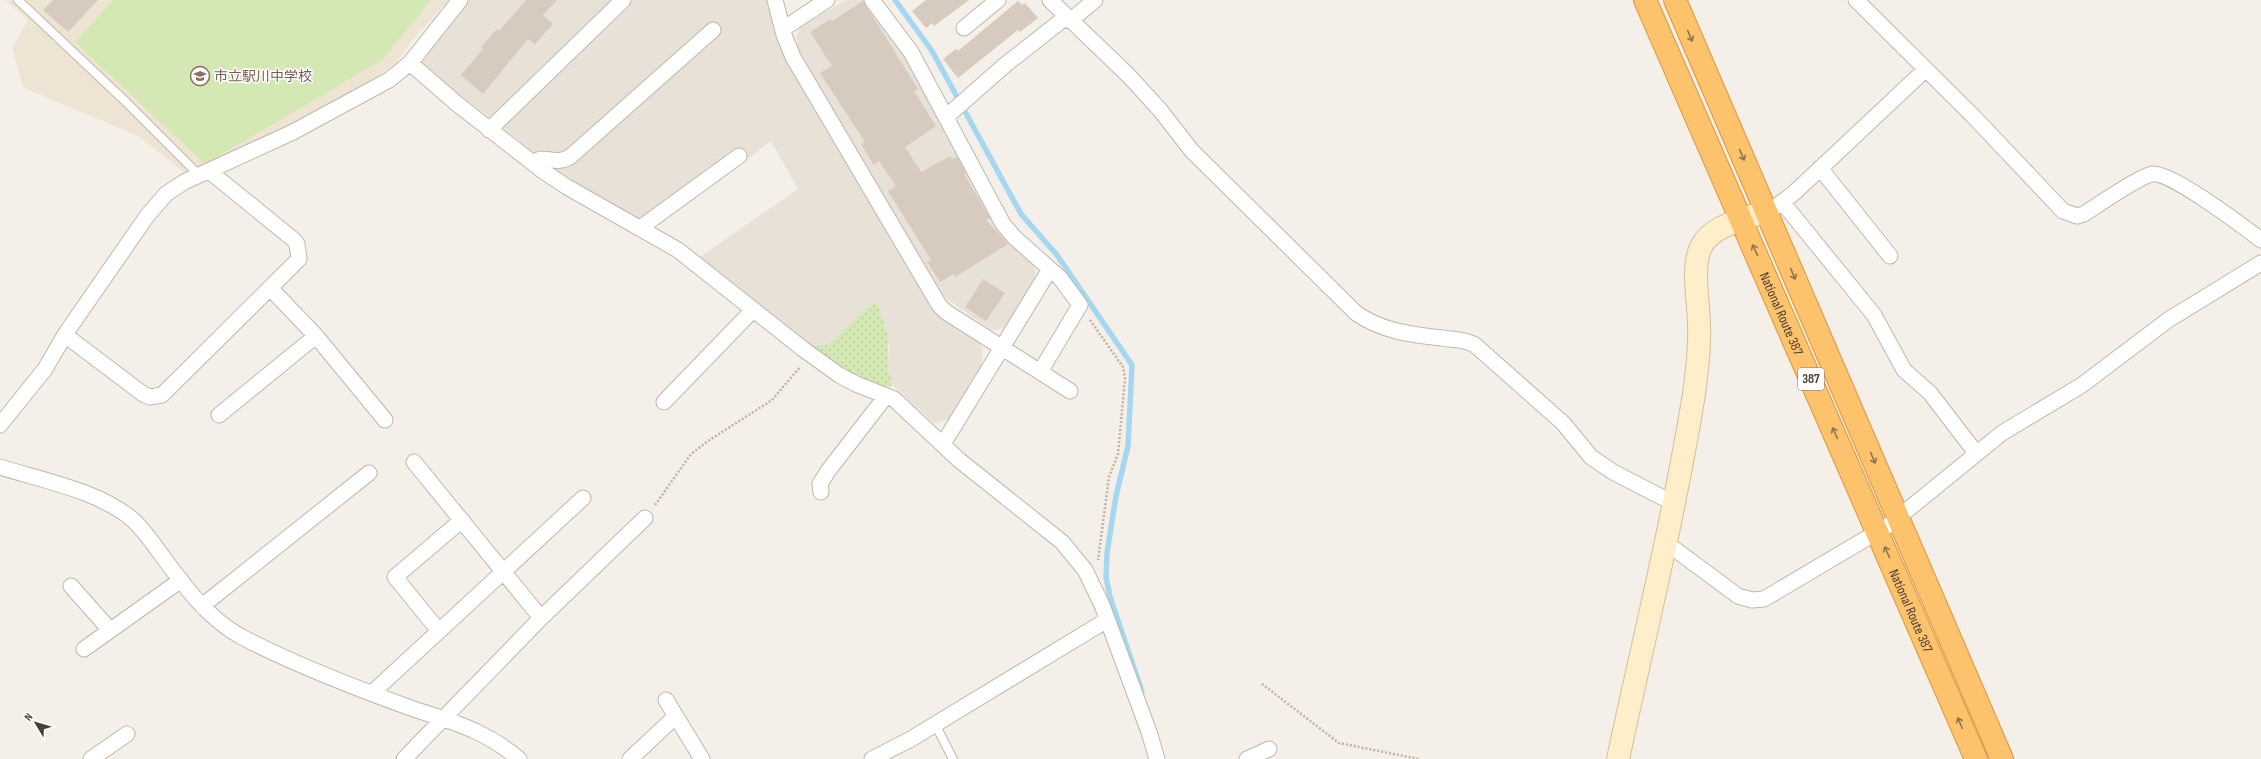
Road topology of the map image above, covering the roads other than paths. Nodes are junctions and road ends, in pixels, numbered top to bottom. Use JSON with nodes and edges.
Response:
{"nodes":[{"id":1,"x":18,"y":0,"type":"edge"},
{"id":2,"x":460,"y":0,"type":"edge"},
{"id":3,"x":623,"y":0,"type":"edge"},
{"id":4,"x":775,"y":0,"type":"edge"},
{"id":5,"x":826,"y":0,"type":"edge"},
{"id":6,"x":872,"y":0,"type":"edge"},
{"id":7,"x":998,"y":0,"type":"edge"},
{"id":8,"x":1050,"y":0,"type":"edge"},
{"id":9,"x":1096,"y":0,"type":"edge"},
{"id":10,"x":1646,"y":0,"type":"edge"},
{"id":11,"x":1675,"y":0,"type":"edge"},
{"id":12,"x":1856,"y":0,"type":"edge"},
{"id":13,"x":1068,"y":19,"type":"junction"},
{"id":14,"x":964,"y":28,"type":"dead end"},
{"id":15,"x":714,"y":30,"type":"dead end"},
{"id":16,"x":783,"y":30,"type":"junction"},
{"id":17,"x":410,"y":63,"type":"junction"},
{"id":18,"x":1925,"y":70,"type":"junction"},
{"id":19,"x":946,"y":117,"type":"junction"},
{"id":20,"x":489,"y":130,"type":"junction"},
{"id":21,"x":739,"y":156,"type":"dead end"},
{"id":22,"x":533,"y":163,"type":"junction"},
{"id":23,"x":1820,"y":168,"type":"junction"},
{"id":24,"x":204,"y":173,"type":"junction"},
{"id":25,"x":1774,"y":207,"type":"junction"},
{"id":26,"x":1741,"y":221,"type":"junction"},
{"id":27,"x":640,"y":228,"type":"junction"},
{"id":28,"x":2261,"y":240,"type":"edge"},
{"id":29,"x":1890,"y":256,"type":"dead end"},
{"id":30,"x":2261,"y":264,"type":"edge"},
{"id":31,"x":1050,"y":269,"type":"junction"},
{"id":32,"x":270,"y":288,"type":"junction"},
{"id":33,"x":753,"y":310,"type":"junction"},
{"id":34,"x":65,"y":335,"type":"junction"},
{"id":35,"x":316,"y":336,"type":"junction"},
{"id":36,"x":1002,"y":349,"type":"junction"},
{"id":37,"x":1040,"y":372,"type":"junction"},
{"id":38,"x":1070,"y":391,"type":"dead end"},
{"id":39,"x":886,"y":396,"type":"junction"},
{"id":40,"x":664,"y":402,"type":"dead end"},
{"id":41,"x":219,"y":415,"type":"dead end"},
{"id":42,"x":385,"y":420,"type":"dead end"},
{"id":43,"x":0,"y":425,"type":"edge"},
{"id":44,"x":943,"y":444,"type":"junction"},
{"id":45,"x":1976,"y":453,"type":"junction"},
{"id":46,"x":414,"y":462,"type":"dead end"},
{"id":47,"x":0,"y":467,"type":"edge"},
{"id":48,"x":369,"y":473,"type":"dead end"},
{"id":49,"x":821,"y":492,"type":"dead end"},
{"id":50,"x":583,"y":498,"type":"dead end"},
{"id":51,"x":1673,"y":503,"type":"junction"},
{"id":52,"x":645,"y":518,"type":"road end"},
{"id":53,"x":1899,"y":518,"type":"junction"},
{"id":54,"x":462,"y":520,"type":"junction"},
{"id":55,"x":1878,"y":532,"type":"junction"},
{"id":56,"x":1665,"y":542,"type":"junction"},
{"id":57,"x":504,"y":571,"type":"junction"},
{"id":58,"x":181,"y":580,"type":"junction"},
{"id":59,"x":71,"y":586,"type":"dead end"},
{"id":60,"x":202,"y":606,"type":"junction"},
{"id":61,"x":541,"y":618,"type":"junction"},
{"id":62,"x":1107,"y":620,"type":"junction"},
{"id":63,"x":110,"y":630,"type":"junction"},
{"id":64,"x":439,"y":630,"type":"junction"},
{"id":65,"x":84,"y":649,"type":"dead end"},
{"id":66,"x":372,"y":693,"type":"junction"},
{"id":67,"x":666,"y":700,"type":"dead end"},
{"id":68,"x":676,"y":716,"type":"junction"},
{"id":69,"x":444,"y":718,"type":"junction"},
{"id":70,"x":935,"y":724,"type":"junction"},
{"id":71,"x":127,"y":734,"type":"dead end"},
{"id":72,"x":1269,"y":749,"type":"dead end"},
{"id":73,"x":91,"y":759,"type":"edge"},
{"id":74,"x":404,"y":759,"type":"edge"},
{"id":75,"x":519,"y":759,"type":"edge"},
{"id":76,"x":630,"y":759,"type":"edge"},
{"id":77,"x":702,"y":759,"type":"edge"},
{"id":78,"x":872,"y":759,"type":"edge"},
{"id":79,"x":953,"y":759,"type":"edge"},
{"id":80,"x":1157,"y":759,"type":"edge"},
{"id":81,"x":1248,"y":759,"type":"edge"},
{"id":82,"x":1618,"y":759,"type":"edge"},
{"id":83,"x":1976,"y":759,"type":"edge"},
{"id":84,"x":2002,"y":759,"type":"edge"}],
"edges":[{"from":1,"to":24,"type":"lane"},
{"from":2,"to":17,"type":"street"},
{"from":3,"to":20,"type":"street"},
{"from":4,"to":16,"type":"street"},
{"from":5,"to":16,"type":"street"},
{"from":6,"to":19,"type":"street"},
{"from":7,"to":14,"type":"street"},
{"from":8,"to":13,"type":"street"},
{"from":9,"to":13,"type":"street"},
{"from":10,"to":26,"type":"highway","name":"National Route 387","number":"387"},
{"from":11,"to":25,"type":"highway","name":"National Route 387","number":"387","one_way":true},
{"from":12,"to":18,"type":"street"},
{"from":13,"to":19,"type":"street"},
{"from":13,"to":51,"type":"street"},
{"from":15,"to":22,"type":"street"},
{"from":16,"to":36,"type":"street"},
{"from":17,"to":20,"type":"street"},
{"from":17,"to":24,"type":"street"},
{"from":18,"to":23,"type":"street"},
{"from":18,"to":28,"type":"street"},
{"from":19,"to":31,"type":"street"},
{"from":20,"to":22,"type":"street"},
{"from":21,"to":27,"type":"street"},
{"from":22,"to":27,"type":"street"},
{"from":23,"to":25,"type":"street"},
{"from":23,"to":29,"type":"street"},
{"from":24,"to":32,"type":"street"},
{"from":24,"to":34,"type":"street"},
{"from":25,"to":26,"type":"street"},
{"from":25,"to":45,"type":"street"},
{"from":25,"to":53,"type":"highway","name":"National Route 387","number":"387","one_way":true},
{"from":26,"to":51,"type":"street"},
{"from":55,"to":26,"type":"highway","name":"National Route 387","number":"387","one_way":true},
{"from":27,"to":33,"type":"street"},
{"from":30,"to":45,"type":"street"},
{"from":31,"to":36,"type":"street"},
{"from":31,"to":37,"type":"street"},
{"from":32,"to":34,"type":"street"},
{"from":32,"to":35,"type":"street"},
{"from":33,"to":39,"type":"street"},
{"from":33,"to":40,"type":"street"},
{"from":34,"to":43,"type":"street"},
{"from":35,"to":41,"type":"street"},
{"from":35,"to":42,"type":"street"},
{"from":36,"to":37,"type":"street"},
{"from":36,"to":44,"type":"street"},
{"from":37,"to":38,"type":"street"},
{"from":39,"to":44,"type":"street"},
{"from":39,"to":49,"type":"street"},
{"from":44,"to":62,"type":"street"},
{"from":45,"to":53,"type":"street"},
{"from":46,"to":54,"type":"street"},
{"from":47,"to":58,"type":"street"},
{"from":48,"to":60,"type":"street"},
{"from":50,"to":57,"type":"street"},
{"from":51,"to":56,"type":"street"},
{"from":52,"to":61,"type":"street"},
{"from":53,"to":55,"type":"street"},
{"from":53,"to":84,"type":"highway","name":"National Route 387","number":"387"},
{"from":54,"to":57,"type":"street"},
{"from":54,"to":64,"type":"street"},
{"from":55,"to":56,"type":"street"},
{"from":83,"to":55,"type":"highway","name":"National Route 387","number":"387","one_way":true},
{"from":56,"to":82,"type":"street"},
{"from":57,"to":61,"type":"street"},
{"from":57,"to":64,"type":"street"},
{"from":58,"to":60,"type":"street"},
{"from":58,"to":63,"type":"street"},
{"from":59,"to":63,"type":"street"},
{"from":60,"to":66,"type":"street"},
{"from":61,"to":69,"type":"street"},
{"from":62,"to":70,"type":"street"},
{"from":62,"to":80,"type":"street"},
{"from":63,"to":65,"type":"street"},
{"from":64,"to":66,"type":"street"},
{"from":66,"to":69,"type":"street"},
{"from":67,"to":68,"type":"street"},
{"from":68,"to":76,"type":"street"},
{"from":68,"to":77,"type":"street"},
{"from":69,"to":74,"type":"street"},
{"from":69,"to":75,"type":"street"},
{"from":70,"to":78,"type":"street"},
{"from":70,"to":79,"type":"lane"},
{"from":71,"to":73,"type":"street"},
{"from":72,"to":81,"type":"street"}]}
